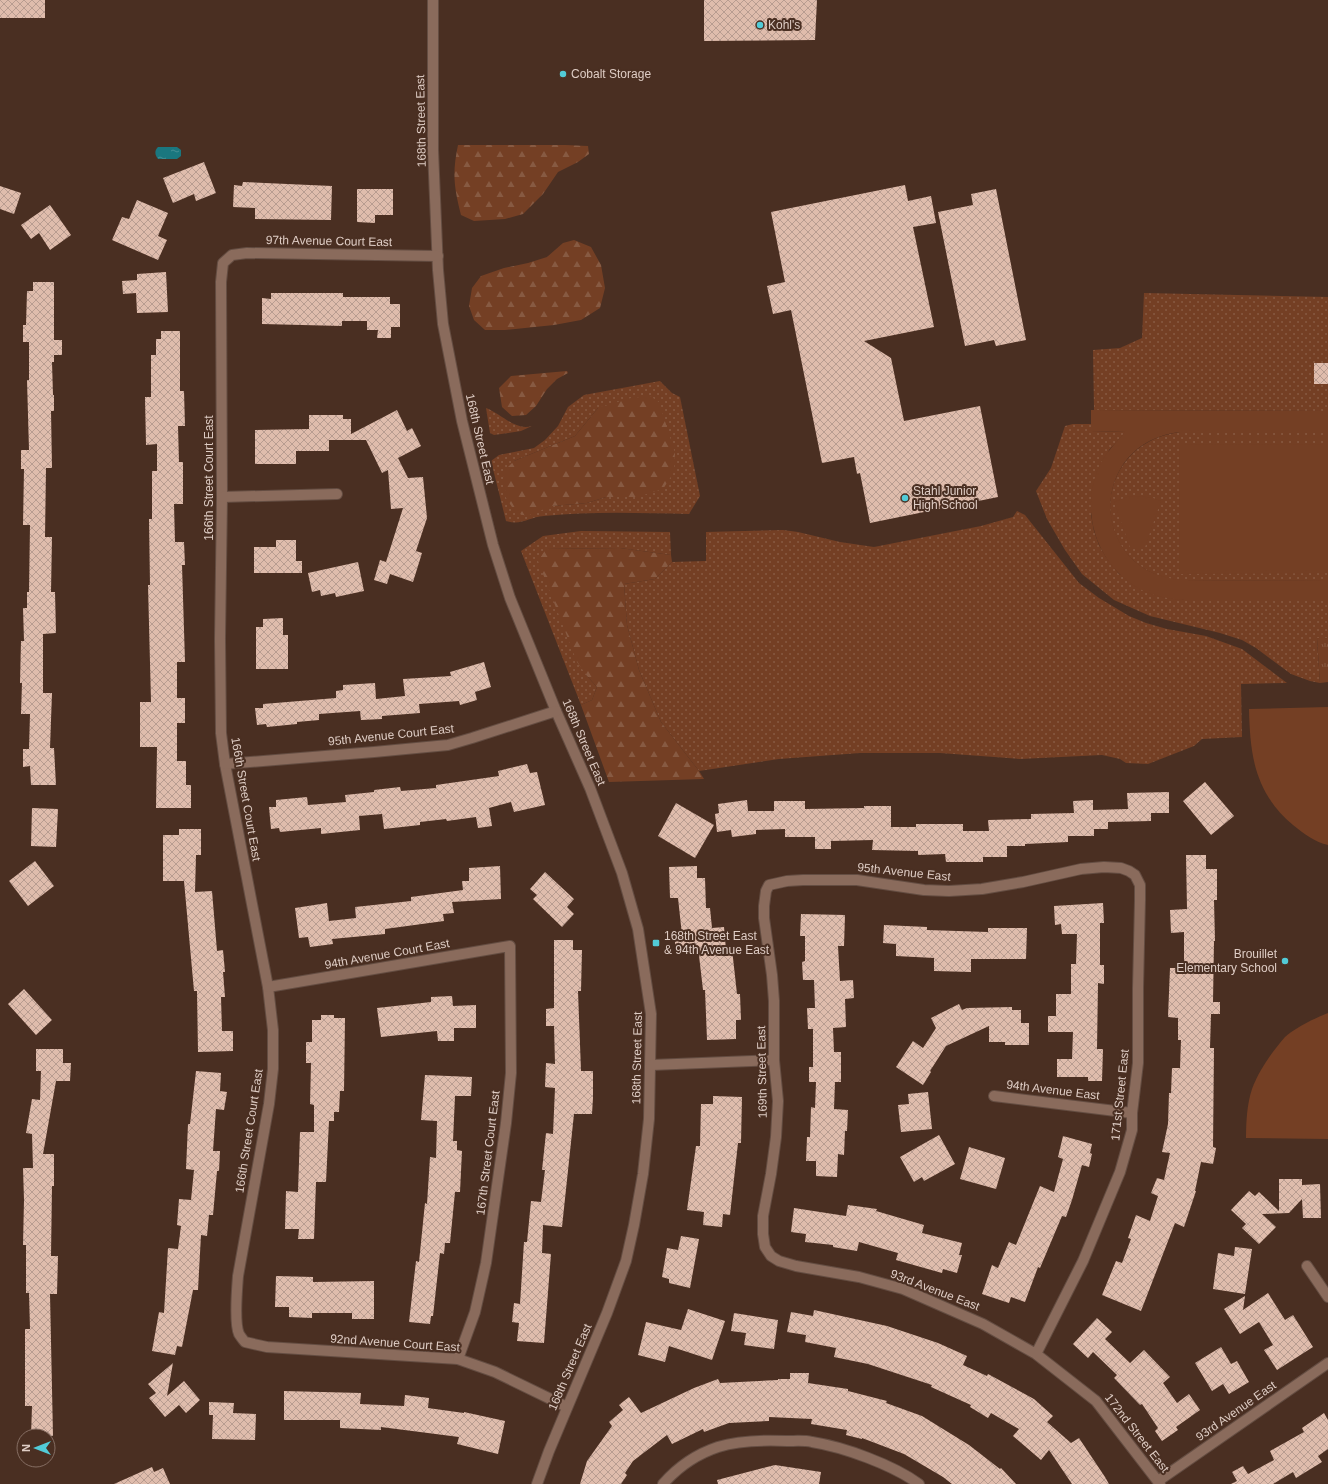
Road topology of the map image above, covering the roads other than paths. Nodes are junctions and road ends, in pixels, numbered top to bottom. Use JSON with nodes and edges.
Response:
{"nodes":[{"id":1,"x":433,"y":0,"type":"edge"},
{"id":2,"x":438,"y":256,"type":"junction"},
{"id":3,"x":223,"y":263,"type":"joint"},
{"id":4,"x":337,"y":494,"type":"dead end"},
{"id":5,"x":222,"y":497,"type":"junction"},
{"id":6,"x":556,"y":710,"type":"junction"},
{"id":7,"x":225,"y":764,"type":"junction"},
{"id":8,"x":1129,"y":871,"type":"joint"},
{"id":9,"x":769,"y":885,"type":"joint"},
{"id":10,"x":510,"y":946,"type":"joint"},
{"id":11,"x":268,"y":987,"type":"junction"},
{"id":12,"x":774,"y":1060,"type":"junction"},
{"id":13,"x":651,"y":1065,"type":"junction"},
{"id":14,"x":994,"y":1096,"type":"dead end"},
{"id":15,"x":1132,"y":1113,"type":"junction"},
{"id":16,"x":771,"y":1256,"type":"joint"},
{"id":17,"x":1307,"y":1266,"type":"dead end"},
{"id":18,"x":1328,"y":1297,"type":"edge"},
{"id":19,"x":239,"y":1334,"type":"joint"},
{"id":20,"x":1036,"y":1354,"type":"junction"},
{"id":21,"x":458,"y":1359,"type":"junction"},
{"id":22,"x":1328,"y":1363,"type":"edge"},
{"id":23,"x":567,"y":1406,"type":"junction"},
{"id":24,"x":1159,"y":1483,"type":"edge"},
{"id":25,"x":537,"y":1484,"type":"edge"},
{"id":26,"x":663,"y":1484,"type":"edge"},
{"id":27,"x":919,"y":1484,"type":"edge"}],
"edges":[{"from":1,"to":2,"type":"street","name":"168th Street East"},
{"from":2,"to":3,"type":"street","name":"97th Avenue Court East"},
{"from":2,"to":6,"type":"street","name":"168th Street East"},
{"from":3,"to":5,"type":"street","name":"166th Street Court East"},
{"from":4,"to":5,"type":"street"},
{"from":5,"to":7,"type":"street","name":"166th Street Court East"},
{"from":6,"to":7,"type":"street","name":"95th Avenue Court East"},
{"from":6,"to":13,"type":"street","name":"168th Street East"},
{"from":7,"to":11,"type":"street","name":"166th Street Court East"},
{"from":8,"to":9,"type":"street","name":"95th Avenue East"},
{"from":8,"to":15,"type":"street","name":"171st Street East"},
{"from":9,"to":12,"type":"street","name":"169th Street East"},
{"from":10,"to":11,"type":"street","name":"94th Avenue Court East"},
{"from":10,"to":21,"type":"street","name":"167th Street Court East"},
{"from":11,"to":19,"type":"street","name":"166th Street Court East"},
{"from":12,"to":13,"type":"street"},
{"from":12,"to":16,"type":"street","name":"169th Street East"},
{"from":13,"to":23,"type":"street","name":"168th Street East"},
{"from":14,"to":15,"type":"street","name":"94th Avenue East"},
{"from":15,"to":20,"type":"street","name":"171st Street East"},
{"from":16,"to":20,"type":"street","name":"93rd Avenue East"},
{"from":17,"to":18,"type":"street"},
{"from":19,"to":21,"type":"street","name":"92nd Avenue Court East"},
{"from":20,"to":24,"type":"street","name":"172nd Street East"},
{"from":21,"to":23,"type":"street","name":"92nd Avenue Court East"},
{"from":22,"to":24,"type":"street","name":"93rd Avenue East"},
{"from":23,"to":25,"type":"street","name":"168th Street East"},
{"from":26,"to":27,"type":"street"}]}
